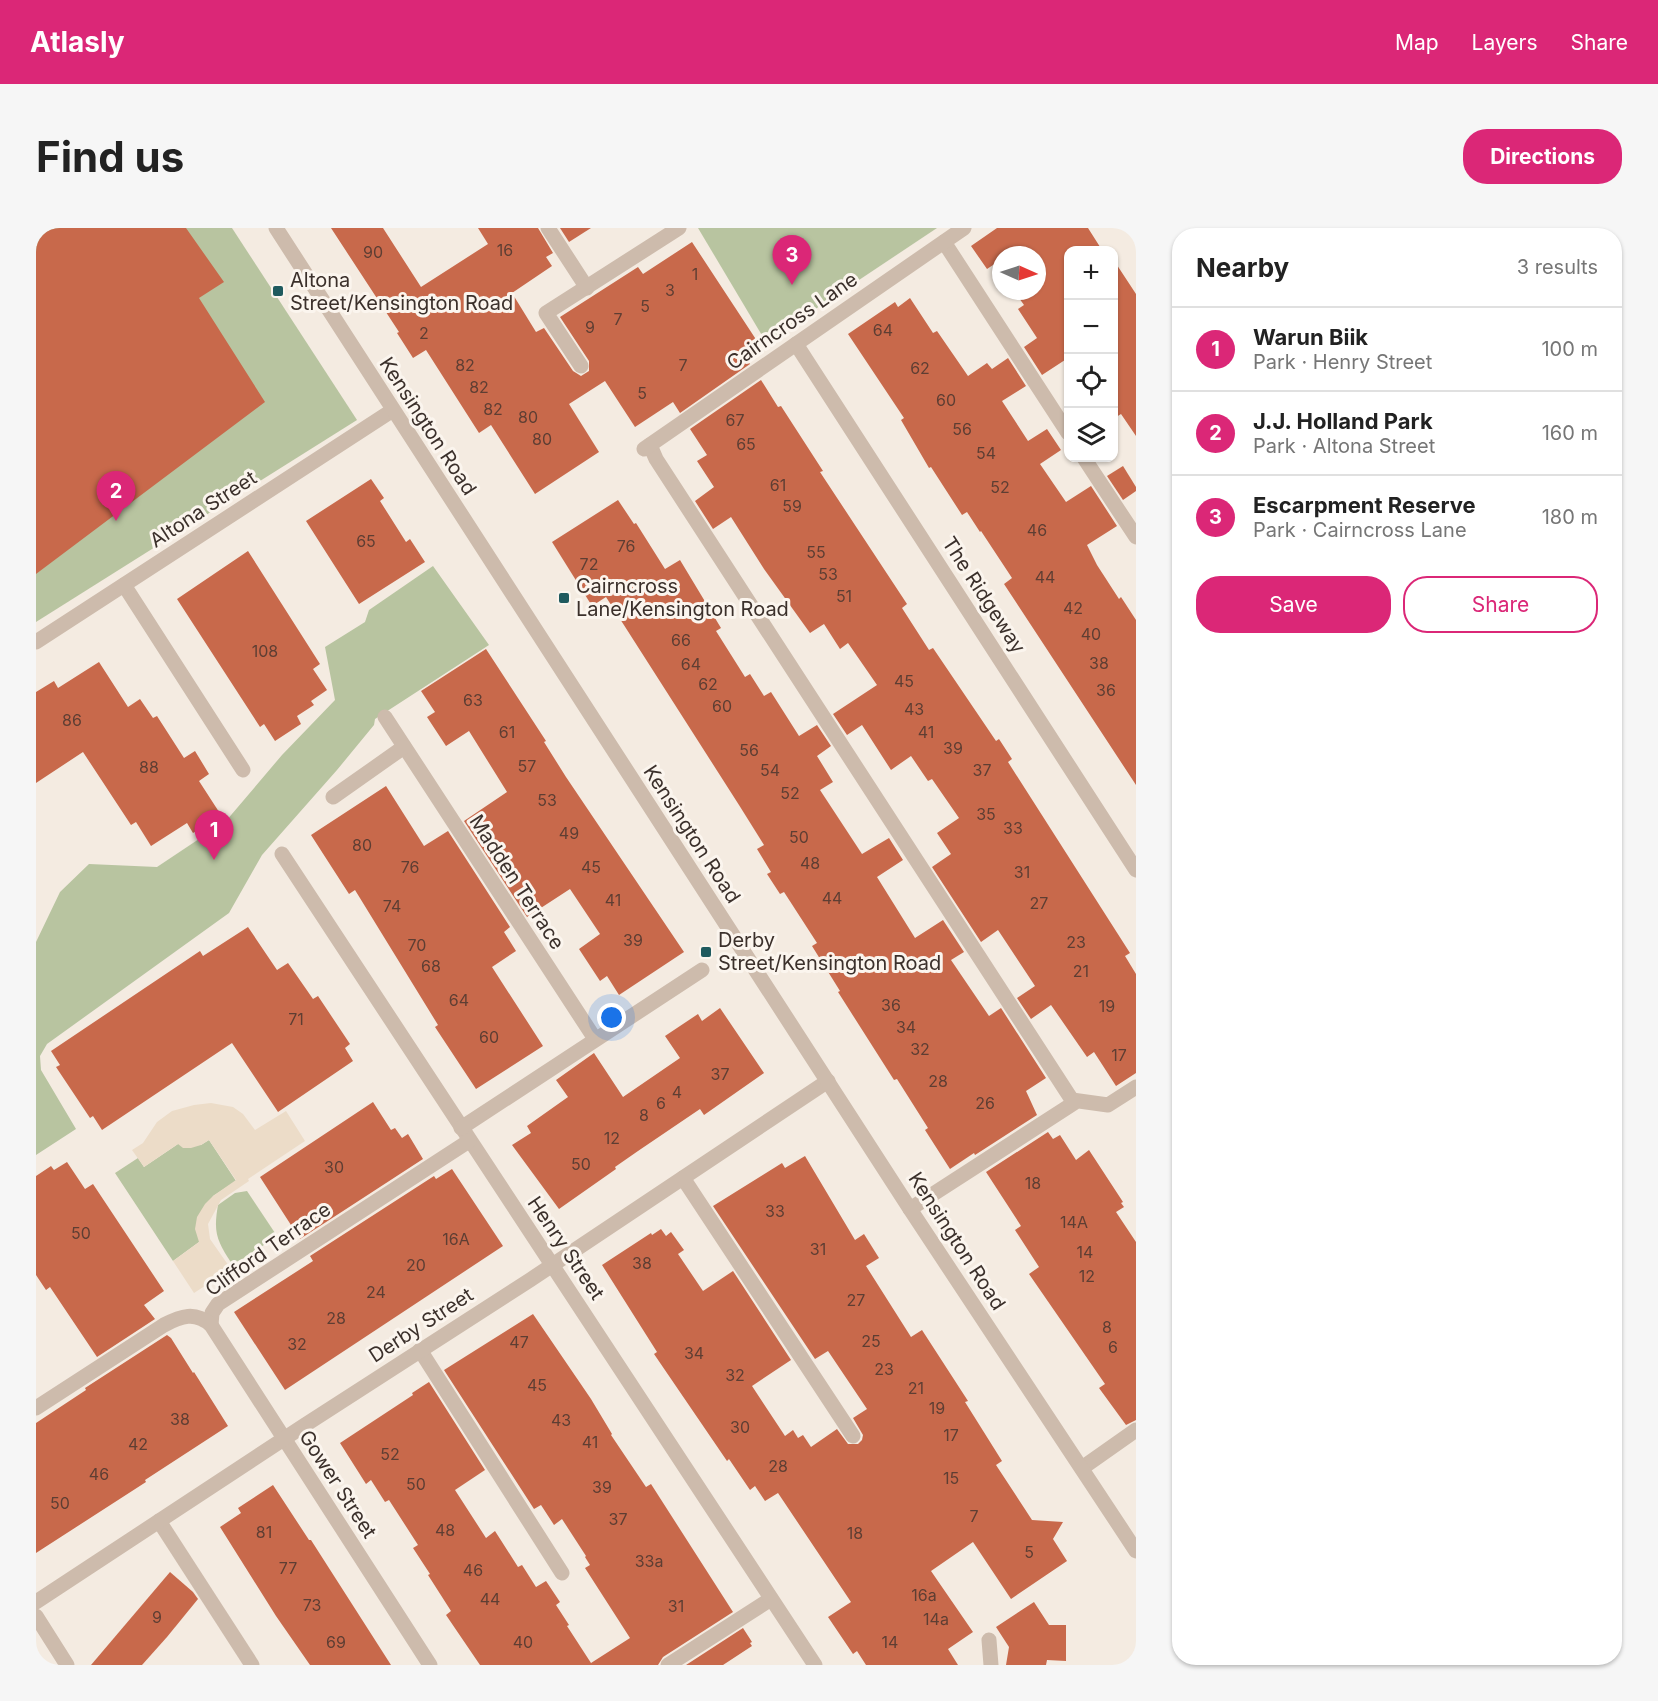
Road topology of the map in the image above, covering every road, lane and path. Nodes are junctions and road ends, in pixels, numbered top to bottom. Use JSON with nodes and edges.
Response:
{"nodes":[{"id":1,"x":276,"y":228,"type":"edge"},
{"id":2,"x":548,"y":228,"type":"edge"},
{"id":3,"x":679,"y":228,"type":"edge"},
{"id":4,"x":964,"y":228,"type":"edge"},
{"id":5,"x":944,"y":242,"type":"junction"},
{"id":6,"x":587,"y":288,"type":"junction"},
{"id":7,"x":796,"y":344,"type":"junction"},
{"id":8,"x":581,"y":366,"type":"dead end"},
{"id":9,"x":393,"y":410,"type":"junction"},
{"id":10,"x":1064,"y":427,"type":"edge"},
{"id":11,"x":1087,"y":462,"type":"edge"},
{"id":12,"x":1136,"y":537,"type":"edge"},
{"id":13,"x":124,"y":585,"type":"junction"},
{"id":14,"x":36,"y":642,"type":"edge"},
{"id":15,"x":385,"y":717,"type":"dead end"},
{"id":16,"x":404,"y":747,"type":"junction"},
{"id":17,"x":243,"y":770,"type":"dead end"},
{"id":18,"x":333,"y":797,"type":"dead end"},
{"id":19,"x":282,"y":854,"type":"dead end"},
{"id":20,"x":1136,"y":870,"type":"edge"},
{"id":21,"x":702,"y":970,"type":"dead end"},
{"id":22,"x":595,"y":1039,"type":"junction"},
{"id":23,"x":828,"y":1081,"type":"junction"},
{"id":24,"x":1136,"y":1087,"type":"edge"},
{"id":25,"x":1072,"y":1100,"type":"junction"},
{"id":26,"x":465,"y":1134,"type":"junction"},
{"id":27,"x":683,"y":1178,"type":"junction"},
{"id":28,"x":910,"y":1209,"type":"junction"},
{"id":29,"x":552,"y":1265,"type":"junction"},
{"id":30,"x":210,"y":1325,"type":"junction"},
{"id":31,"x":420,"y":1350,"type":"junction"},
{"id":32,"x":36,"y":1408,"type":"edge"},
{"id":33,"x":1136,"y":1430,"type":"edge"},
{"id":34,"x":853,"y":1436,"type":"dead end"},
{"id":35,"x":284,"y":1438,"type":"junction"},
{"id":36,"x":1082,"y":1468,"type":"junction"},
{"id":37,"x":159,"y":1521,"type":"junction"},
{"id":38,"x":1136,"y":1551,"type":"edge"},
{"id":39,"x":562,"y":1573,"type":"dead end"},
{"id":40,"x":771,"y":1599,"type":"junction"},
{"id":41,"x":36,"y":1602,"type":"edge"},
{"id":42,"x":36,"y":1616,"type":"edge"},
{"id":43,"x":989,"y":1640,"type":"dead end"},
{"id":44,"x":67,"y":1665,"type":"edge"},
{"id":45,"x":252,"y":1665,"type":"edge"},
{"id":46,"x":430,"y":1665,"type":"edge"},
{"id":47,"x":668,"y":1665,"type":"edge"},
{"id":48,"x":815,"y":1665,"type":"edge"},
{"id":49,"x":991,"y":1665,"type":"edge"}],
"edges":[{"from":1,"to":9,"type":"street","name":"Kensington Road"},
{"from":2,"to":6,"type":"street"},
{"from":3,"to":6,"type":"street"},
{"from":4,"to":5,"type":"street","name":"Cairncross Lane"},
{"from":5,"to":7,"type":"street","name":"Cairncross Lane"},
{"from":5,"to":10,"type":"street"},
{"from":6,"to":8,"type":"street"},
{"from":7,"to":20,"type":"street","name":"The Ridgeway"},
{"from":7,"to":25,"type":"street","name":"Cairncross Lane"},
{"from":9,"to":13,"type":"street","name":"Altona Street"},
{"from":9,"to":23,"type":"street","name":"Kensington Road"},
{"from":11,"to":12,"type":"street"},
{"from":13,"to":14,"type":"street","name":"Altona Street"},
{"from":13,"to":17,"type":"street"},
{"from":15,"to":16,"type":"street","name":"Madden Terrace"},
{"from":16,"to":18,"type":"street"},
{"from":16,"to":22,"type":"street","name":"Madden Terrace"},
{"from":19,"to":26,"type":"street","name":"Henry Street"},
{"from":21,"to":22,"type":"street","name":"Clifford Terrace"},
{"from":22,"to":26,"type":"street","name":"Clifford Terrace"},
{"from":23,"to":27,"type":"street","name":"Derby Street"},
{"from":23,"to":28,"type":"street","name":"Kensington Road"},
{"from":24,"to":25,"type":"street"},
{"from":25,"to":28,"type":"street"},
{"from":26,"to":29,"type":"street","name":"Henry Street"},
{"from":26,"to":30,"type":"street","name":"Clifford Terrace"},
{"from":27,"to":29,"type":"street","name":"Derby Street"},
{"from":27,"to":34,"type":"street"},
{"from":28,"to":36,"type":"street","name":"Kensington Road"},
{"from":29,"to":31,"type":"street","name":"Derby Street"},
{"from":29,"to":40,"type":"street","name":"Henry Street"},
{"from":30,"to":32,"type":"street","name":"Clifford Terrace"},
{"from":30,"to":35,"type":"street","name":"Gower Street"},
{"from":31,"to":35,"type":"street","name":"Derby Street"},
{"from":31,"to":39,"type":"street"},
{"from":33,"to":36,"type":"street"},
{"from":35,"to":37,"type":"street","name":"Derby Street"},
{"from":35,"to":46,"type":"street","name":"Gower Street"},
{"from":36,"to":38,"type":"street","name":"Kensington Road"},
{"from":37,"to":41,"type":"street","name":"Derby Street"},
{"from":37,"to":45,"type":"street"},
{"from":40,"to":47,"type":"street"},
{"from":40,"to":48,"type":"street","name":"Henry Street"},
{"from":42,"to":44,"type":"street"},
{"from":43,"to":49,"type":"street"}]}
